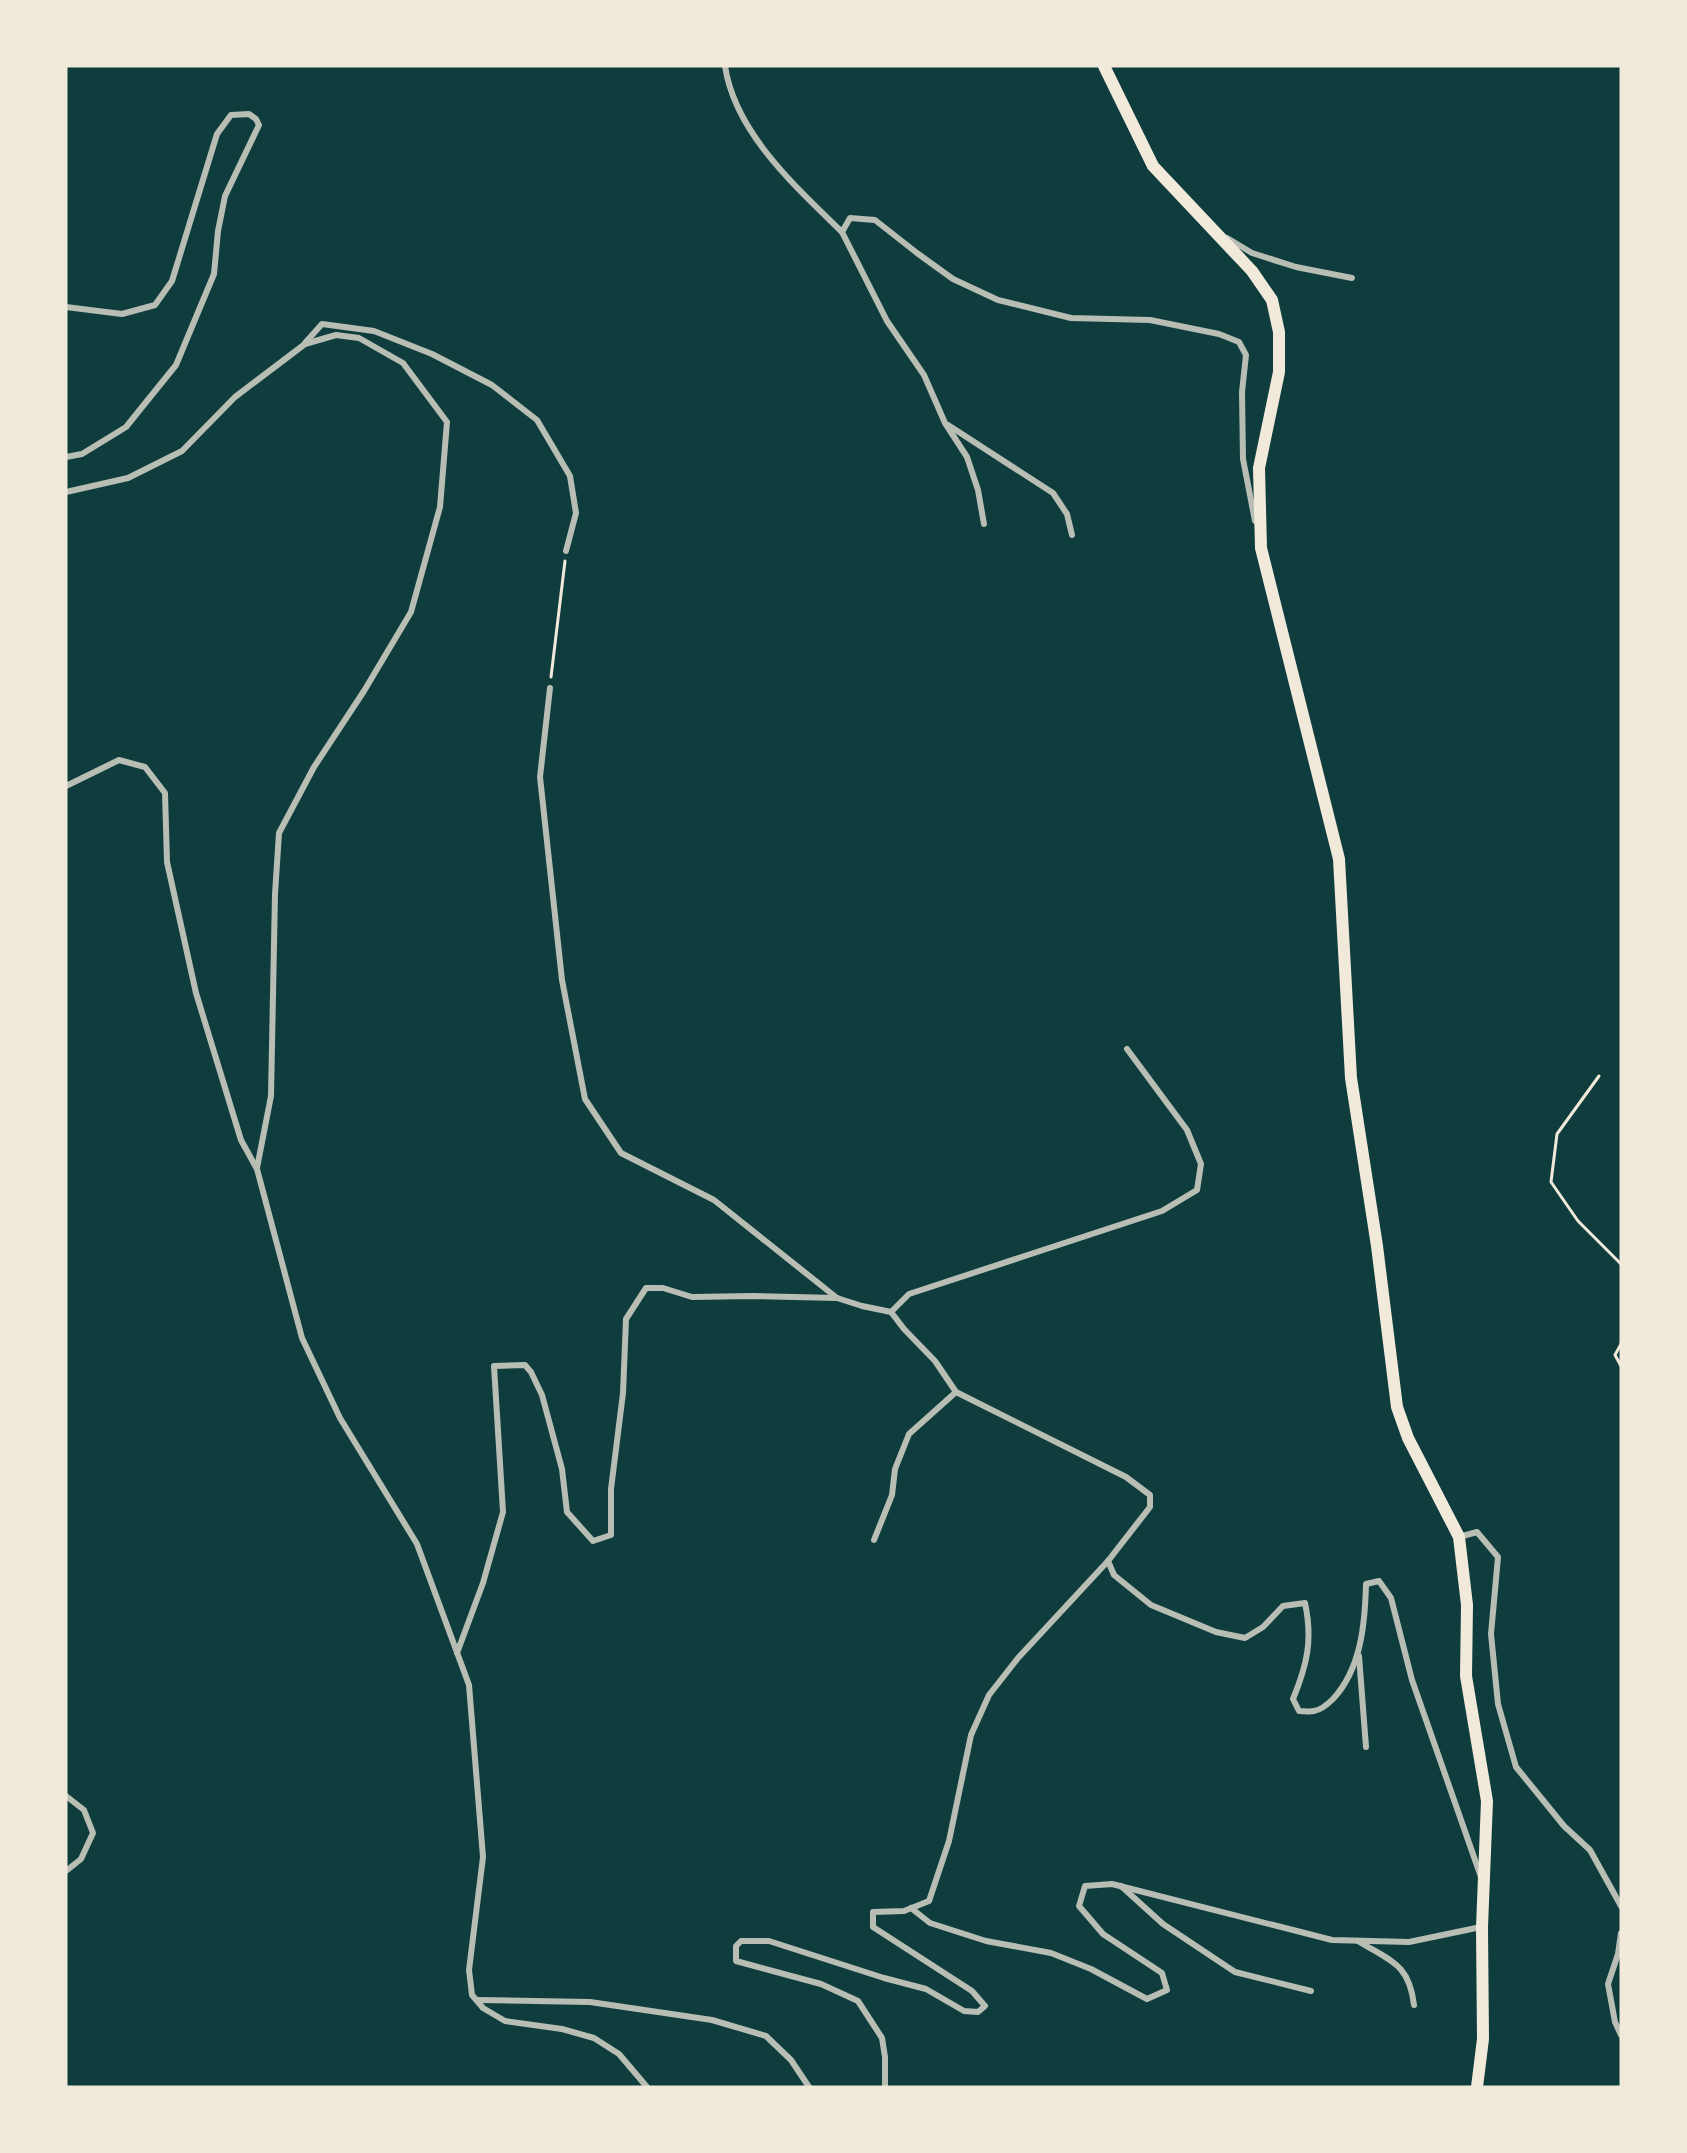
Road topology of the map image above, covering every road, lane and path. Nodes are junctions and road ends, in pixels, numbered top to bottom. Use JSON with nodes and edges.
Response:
{"nodes":[{"id":1,"x":725,"y":66,"type":"edge"},
{"id":2,"x":1104,"y":66,"type":"edge"},
{"id":3,"x":1211,"y":228,"type":"junction"},
{"id":4,"x":842,"y":232,"type":"junction"},
{"id":5,"x":1352,"y":278,"type":"dead end"},
{"id":6,"x":66,"y":307,"type":"edge"},
{"id":7,"x":305,"y":344,"type":"junction"},
{"id":8,"x":945,"y":423,"type":"junction"},
{"id":9,"x":66,"y":457,"type":"edge"},
{"id":10,"x":66,"y":492,"type":"edge"},
{"id":11,"x":984,"y":524,"type":"dead end"},
{"id":12,"x":1072,"y":535,"type":"dead end"},
{"id":13,"x":1261,"y":548,"type":"junction"},
{"id":14,"x":566,"y":550,"type":"joint"},
{"id":15,"x":550,"y":688,"type":"joint"},
{"id":16,"x":66,"y":786,"type":"edge"},
{"id":17,"x":1127,"y":1049,"type":"dead end"},
{"id":18,"x":1599,"y":1076,"type":"dead end"},
{"id":19,"x":257,"y":1168,"type":"junction"},
{"id":20,"x":1621,"y":1264,"type":"edge"},
{"id":21,"x":837,"y":1298,"type":"junction"},
{"id":22,"x":891,"y":1312,"type":"junction"},
{"id":23,"x":1621,"y":1344,"type":"edge"},
{"id":24,"x":1621,"y":1366,"type":"edge"},
{"id":25,"x":956,"y":1392,"type":"junction"},
{"id":26,"x":1459,"y":1537,"type":"junction"},
{"id":27,"x":874,"y":1540,"type":"dead end"},
{"id":28,"x":1108,"y":1561,"type":"junction"},
{"id":29,"x":1359,"y":1652,"type":"junction"},
{"id":30,"x":457,"y":1654,"type":"junction"},
{"id":31,"x":1366,"y":1746,"type":"dead end"},
{"id":32,"x":66,"y":1796,"type":"edge"},
{"id":33,"x":66,"y":1871,"type":"edge"},
{"id":34,"x":1120,"y":1886,"type":"junction"},
{"id":35,"x":1484,"y":1886,"type":"junction"},
{"id":36,"x":1621,"y":1906,"type":"edge"},
{"id":37,"x":911,"y":1908,"type":"junction"},
{"id":38,"x":1482,"y":1927,"type":"junction"},
{"id":39,"x":1621,"y":1933,"type":"edge"},
{"id":40,"x":1357,"y":1941,"type":"junction"},
{"id":41,"x":1311,"y":1991,"type":"dead end"},
{"id":42,"x":477,"y":2000,"type":"junction"},
{"id":43,"x":1414,"y":2005,"type":"dead end"},
{"id":44,"x":1621,"y":2035,"type":"edge"},
{"id":45,"x":647,"y":2087,"type":"edge"},
{"id":46,"x":809,"y":2087,"type":"edge"},
{"id":47,"x":885,"y":2087,"type":"edge"},
{"id":48,"x":1477,"y":2087,"type":"edge"}],
"edges":[{"from":1,"to":4,"type":"street"},
{"from":2,"to":3,"type":"main road"},
{"from":3,"to":5,"type":"street"},
{"from":3,"to":13,"type":"main road"},
{"from":4,"to":8,"type":"street"},
{"from":4,"to":13,"type":"street"},
{"from":6,"to":9,"type":"street"},
{"from":7,"to":10,"type":"street"},
{"from":7,"to":14,"type":"street"},
{"from":7,"to":19,"type":"street"},
{"from":8,"to":11,"type":"street"},
{"from":8,"to":12,"type":"street"},
{"from":13,"to":26,"type":"main road"},
{"from":14,"to":15,"type":"path"},
{"from":15,"to":21,"type":"street"},
{"from":16,"to":19,"type":"street"},
{"from":17,"to":22,"type":"street"},
{"from":18,"to":20,"type":"path"},
{"from":19,"to":30,"type":"street"},
{"from":21,"to":22,"type":"street"},
{"from":21,"to":30,"type":"street"},
{"from":22,"to":25,"type":"street"},
{"from":23,"to":24,"type":"path"},
{"from":25,"to":27,"type":"street"},
{"from":25,"to":28,"type":"street"},
{"from":26,"to":35,"type":"main road"},
{"from":26,"to":36,"type":"street"},
{"from":28,"to":29,"type":"street"},
{"from":28,"to":37,"type":"street"},
{"from":29,"to":31,"type":"street"},
{"from":29,"to":35,"type":"street"},
{"from":30,"to":42,"type":"street"},
{"from":32,"to":33,"type":"street"},
{"from":34,"to":37,"type":"street"},
{"from":34,"to":40,"type":"street"},
{"from":34,"to":41,"type":"street"},
{"from":35,"to":38,"type":"main road"},
{"from":37,"to":47,"type":"street"},
{"from":38,"to":40,"type":"street"},
{"from":38,"to":48,"type":"main road"},
{"from":39,"to":44,"type":"street"},
{"from":40,"to":43,"type":"street"},
{"from":42,"to":45,"type":"street"},
{"from":42,"to":46,"type":"street"}]}
